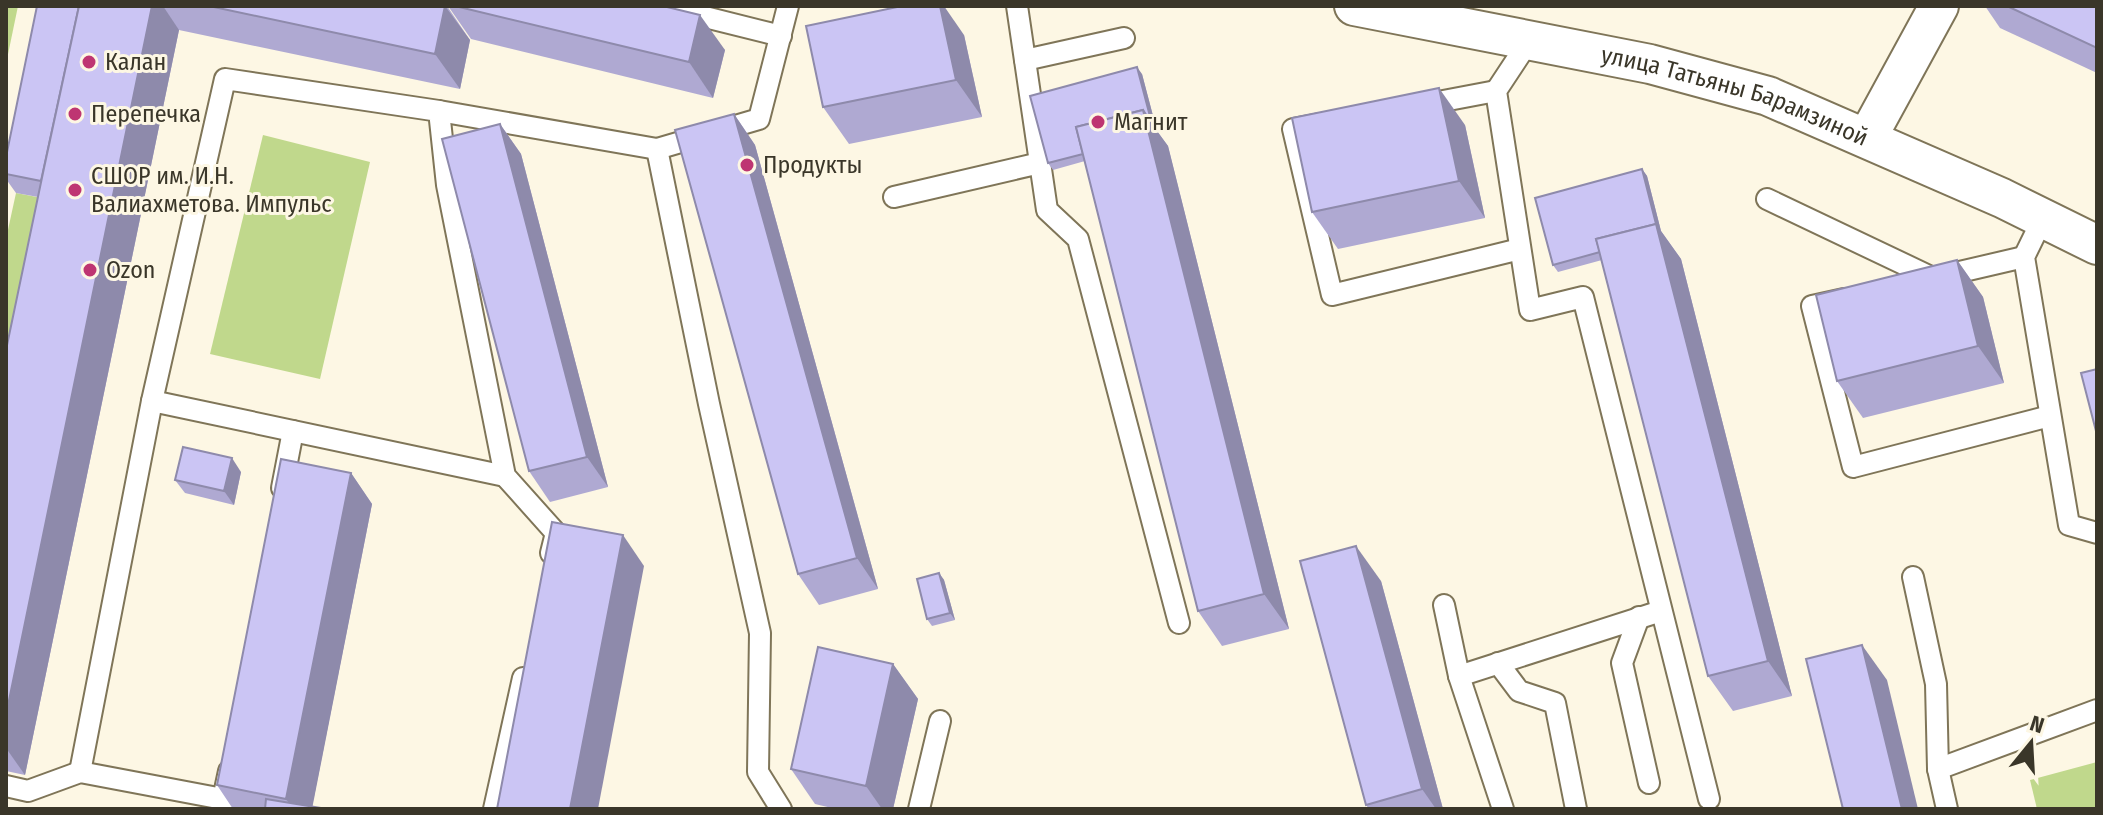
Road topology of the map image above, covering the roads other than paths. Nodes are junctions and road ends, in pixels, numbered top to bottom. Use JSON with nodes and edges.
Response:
{"nodes":[{"id":1,"x":661,"y":6,"type":"edge"},
{"id":2,"x":788,"y":6,"type":"edge"},
{"id":3,"x":1017,"y":6,"type":"edge"},
{"id":4,"x":1354,"y":6,"type":"edge"},
{"id":5,"x":1939,"y":6,"type":"edge"},
{"id":6,"x":781,"y":36,"type":"junction"},
{"id":7,"x":1124,"y":38,"type":"dead end"},
{"id":8,"x":1529,"y":41,"type":"junction"},
{"id":9,"x":1025,"y":60,"type":"junction"},
{"id":10,"x":1496,"y":91,"type":"junction"},
{"id":11,"x":1402,"y":108,"type":"edge"},
{"id":12,"x":439,"y":111,"type":"junction"},
{"id":13,"x":1340,"y":120,"type":"edge"},
{"id":14,"x":1867,"y":138,"type":"junction"},
{"id":15,"x":657,"y":149,"type":"junction"},
{"id":16,"x":1040,"y":163,"type":"junction"},
{"id":17,"x":894,"y":197,"type":"dead end"},
{"id":18,"x":1767,"y":199,"type":"dead end"},
{"id":19,"x":2043,"y":218,"type":"junction"},
{"id":20,"x":2097,"y":245,"type":"edge"},
{"id":21,"x":1520,"y":249,"type":"junction"},
{"id":22,"x":2024,"y":257,"type":"junction"},
{"id":23,"x":1933,"y":278,"type":"junction"},
{"id":24,"x":1903,"y":285,"type":"edge"},
{"id":25,"x":1858,"y":296,"type":"edge"},
{"id":26,"x":152,"y":401,"type":"junction"},
{"id":27,"x":2050,"y":416,"type":"junction"},
{"id":28,"x":293,"y":431,"type":"junction"},
{"id":29,"x":505,"y":476,"type":"junction"},
{"id":30,"x":278,"y":507,"type":"edge"},
{"id":31,"x":2097,"y":533,"type":"edge"},
{"id":32,"x":1913,"y":577,"type":"dead end"},
{"id":33,"x":545,"y":579,"type":"edge"},
{"id":34,"x":1444,"y":605,"type":"dead end"},
{"id":35,"x":1661,"y":611,"type":"junction"},
{"id":36,"x":1639,"y":617,"type":"junction"},
{"id":37,"x":1179,"y":623,"type":"dead end"},
{"id":38,"x":528,"y":656,"type":"edge"},
{"id":39,"x":1498,"y":663,"type":"junction"},
{"id":40,"x":1459,"y":676,"type":"junction"},
{"id":41,"x":2097,"y":710,"type":"edge"},
{"id":42,"x":940,"y":721,"type":"dead end"},
{"id":43,"x":232,"y":753,"type":"edge"},
{"id":44,"x":1938,"y":769,"type":"junction"},
{"id":45,"x":80,"y":772,"type":"junction"},
{"id":46,"x":1649,"y":783,"type":"dead end"},
{"id":47,"x":6,"y":786,"type":"edge"},
{"id":48,"x":1709,"y":799,"type":"dead end"},
{"id":49,"x":26,"y":800,"type":"edge"},
{"id":50,"x":226,"y":804,"type":"edge"},
{"id":51,"x":494,"y":809,"type":"edge"},
{"id":52,"x":781,"y":809,"type":"edge"},
{"id":53,"x":919,"y":809,"type":"edge"},
{"id":54,"x":1503,"y":809,"type":"edge"},
{"id":55,"x":1576,"y":809,"type":"edge"},
{"id":56,"x":1947,"y":809,"type":"edge"}],
"edges":[{"from":1,"to":6,"type":"lane"},
{"from":2,"to":6,"type":"lane"},
{"from":3,"to":9,"type":"lane"},
{"from":4,"to":8,"type":"street","name":"улица Татьяны Барамзиной"},
{"from":5,"to":14,"type":"street"},
{"from":6,"to":15,"type":"lane"},
{"from":7,"to":9,"type":"lane"},
{"from":8,"to":10,"type":"lane"},
{"from":8,"to":14,"type":"street","name":"улица Татьяны Барамзиной"},
{"from":9,"to":16,"type":"lane"},
{"from":10,"to":11,"type":"lane"},
{"from":10,"to":21,"type":"lane"},
{"from":12,"to":15,"type":"lane"},
{"from":12,"to":26,"type":"lane"},
{"from":12,"to":29,"type":"lane"},
{"from":13,"to":21,"type":"lane"},
{"from":14,"to":19,"type":"street","name":"улица Татьяны Барамзиной"},
{"from":15,"to":52,"type":"lane"},
{"from":16,"to":17,"type":"lane"},
{"from":16,"to":37,"type":"lane"},
{"from":18,"to":23,"type":"lane"},
{"from":19,"to":20,"type":"street","name":"улица Татьяны Барамзиной"},
{"from":19,"to":22,"type":"lane"},
{"from":21,"to":35,"type":"lane"},
{"from":22,"to":23,"type":"lane"},
{"from":22,"to":27,"type":"lane"},
{"from":23,"to":24,"type":"lane"},
{"from":25,"to":27,"type":"lane"},
{"from":26,"to":28,"type":"lane"},
{"from":26,"to":45,"type":"lane"},
{"from":27,"to":31,"type":"lane"},
{"from":28,"to":29,"type":"lane"},
{"from":28,"to":30,"type":"lane"},
{"from":29,"to":33,"type":"lane"},
{"from":32,"to":44,"type":"lane"},
{"from":34,"to":40,"type":"lane"},
{"from":35,"to":36,"type":"lane"},
{"from":35,"to":48,"type":"lane"},
{"from":36,"to":39,"type":"lane"},
{"from":36,"to":46,"type":"lane"},
{"from":38,"to":51,"type":"lane"},
{"from":39,"to":40,"type":"lane"},
{"from":39,"to":55,"type":"lane"},
{"from":40,"to":54,"type":"lane"},
{"from":41,"to":44,"type":"lane"},
{"from":42,"to":53,"type":"lane"},
{"from":43,"to":50,"type":"lane"},
{"from":44,"to":56,"type":"lane"},
{"from":45,"to":49,"type":"lane"},
{"from":45,"to":50,"type":"lane"},
{"from":47,"to":49,"type":"lane"}]}
